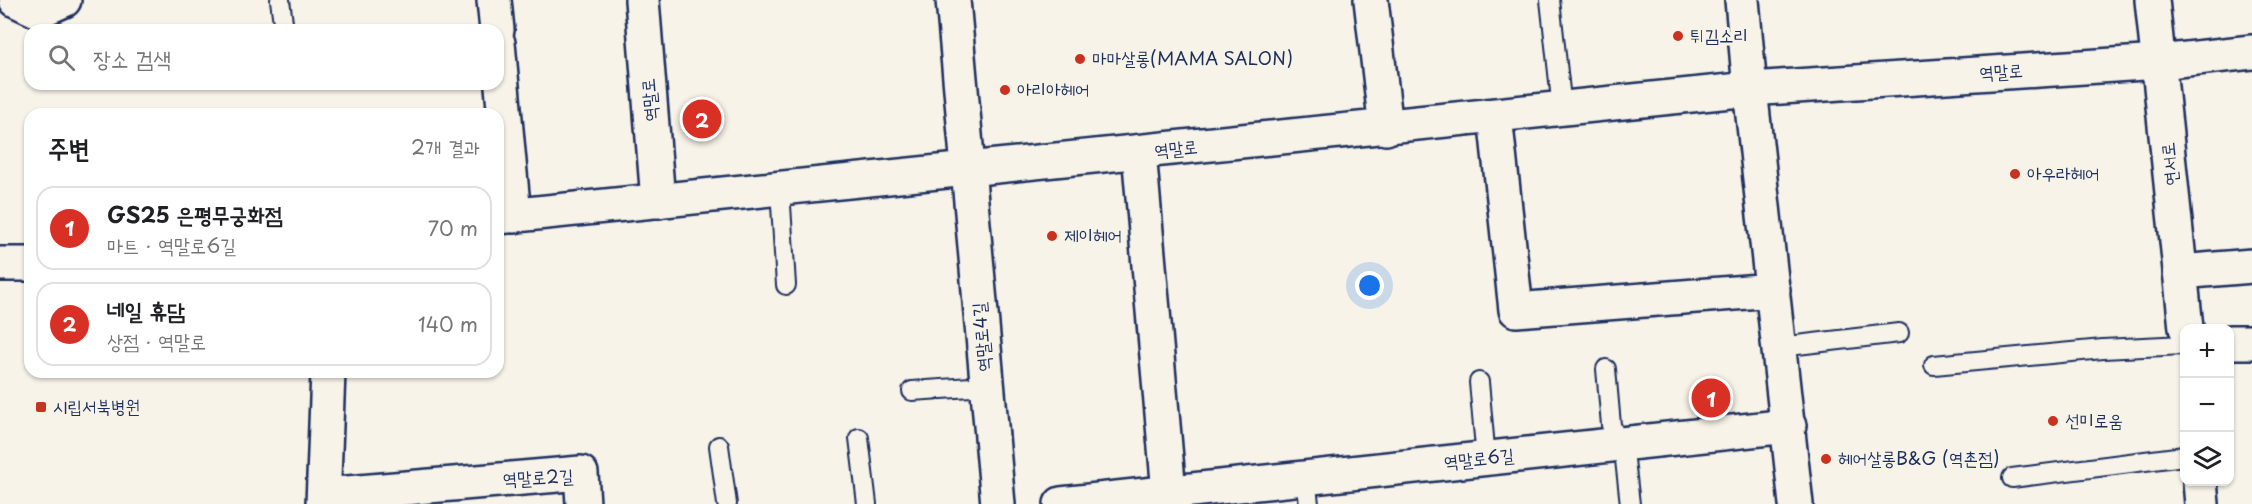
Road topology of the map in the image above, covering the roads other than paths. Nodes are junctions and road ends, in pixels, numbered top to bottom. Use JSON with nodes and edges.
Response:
{"nodes":[{"id":1,"x":16,"y":0,"type":"edge"},
{"id":2,"x":64,"y":0,"type":"edge"},
{"id":3,"x":280,"y":0,"type":"edge"},
{"id":4,"x":494,"y":0,"type":"edge"},
{"id":5,"x":642,"y":0,"type":"edge"},
{"id":6,"x":953,"y":0,"type":"edge"},
{"id":7,"x":1371,"y":0,"type":"edge"},
{"id":8,"x":1550,"y":0,"type":"edge"},
{"id":9,"x":1742,"y":0,"type":"edge"},
{"id":10,"x":2152,"y":0,"type":"edge"},
{"id":11,"x":283,"y":24,"type":"edge"},
{"id":12,"x":496,"y":24,"type":"edge"},
{"id":13,"x":2252,"y":52,"type":"edge"},
{"id":14,"x":2159,"y":62,"type":"junction"},
{"id":15,"x":1750,"y":89,"type":"junction"},
{"id":16,"x":500,"y":90,"type":"edge"},
{"id":17,"x":501,"y":108,"type":"edge"},
{"id":18,"x":1562,"y":109,"type":"junction"},
{"id":19,"x":1495,"y":116,"type":"junction"},
{"id":20,"x":1386,"y":128,"type":"junction"},
{"id":21,"x":1139,"y":152,"type":"junction"},
{"id":22,"x":967,"y":171,"type":"junction"},
{"id":23,"x":504,"y":173,"type":"edge"},
{"id":24,"x":780,"y":189,"type":"junction"},
{"id":25,"x":658,"y":201,"type":"junction"},
{"id":26,"x":506,"y":216,"type":"edge"},
{"id":27,"x":0,"y":264,"type":"edge"},
{"id":28,"x":24,"y":264,"type":"edge"},
{"id":29,"x":2252,"y":266,"type":"edge"},
{"id":30,"x":2180,"y":272,"type":"junction"},
{"id":31,"x":786,"y":285,"type":"dead end"},
{"id":32,"x":1773,"y":290,"type":"junction"},
{"id":33,"x":2186,"y":324,"type":"edge"},
{"id":34,"x":1899,"y":333,"type":"dead end"},
{"id":35,"x":2234,"y":342,"type":"edge"},
{"id":36,"x":2252,"y":342,"type":"edge"},
{"id":37,"x":2180,"y":345,"type":"edge"},
{"id":38,"x":1780,"y":347,"type":"junction"},
{"id":39,"x":1934,"y":365,"type":"dead end"},
{"id":40,"x":1606,"y":369,"type":"dead end"},
{"id":41,"x":328,"y":378,"type":"edge"},
{"id":42,"x":1479,"y":382,"type":"dead end"},
{"id":43,"x":986,"y":386,"type":"junction"},
{"id":44,"x":912,"y":392,"type":"dead end"},
{"id":45,"x":1789,"y":426,"type":"junction"},
{"id":46,"x":859,"y":438,"type":"dead end"},
{"id":47,"x":1621,"y":444,"type":"junction"},
{"id":48,"x":719,"y":446,"type":"dead end"},
{"id":49,"x":2180,"y":457,"type":"edge"},
{"id":50,"x":1485,"y":459,"type":"junction"},
{"id":51,"x":2012,"y":478,"type":"dead end"},
{"id":52,"x":2200,"y":486,"type":"edge"},
{"id":53,"x":1308,"y":491,"type":"edge"},
{"id":54,"x":1169,"y":498,"type":"edge"},
{"id":55,"x":324,"y":500,"type":"edge"},
{"id":56,"x":583,"y":504,"type":"edge"},
{"id":57,"x":727,"y":504,"type":"edge"},
{"id":58,"x":867,"y":504,"type":"edge"},
{"id":59,"x":998,"y":504,"type":"edge"},
{"id":60,"x":1061,"y":504,"type":"edge"},
{"id":61,"x":1630,"y":504,"type":"edge"},
{"id":62,"x":1796,"y":504,"type":"edge"},
{"id":63,"x":2202,"y":504,"type":"edge"}],
"edges":[{"from":1,"to":2,"type":"street"},
{"from":3,"to":11,"type":"lane"},
{"from":4,"to":12,"type":"street"},
{"from":5,"to":25,"type":"street","name":"역말로"},
{"from":6,"to":22,"type":"street"},
{"from":7,"to":20,"type":"street"},
{"from":8,"to":18,"type":"lane"},
{"from":9,"to":15,"type":"street"},
{"from":10,"to":14,"type":"street","name":"연서로"},
{"from":13,"to":14,"type":"street","name":"역말로"},
{"from":14,"to":15,"type":"street","name":"역말로"},
{"from":14,"to":30,"type":"street","name":"연서로"},
{"from":15,"to":18,"type":"street","name":"역말로"},
{"from":15,"to":32,"type":"street"},
{"from":16,"to":17,"type":"street","name":"역말로"},
{"from":18,"to":19,"type":"street","name":"역말로"},
{"from":19,"to":20,"type":"street","name":"역말로"},
{"from":19,"to":32,"type":"street"},
{"from":20,"to":21,"type":"street","name":"역말로"},
{"from":21,"to":22,"type":"street","name":"역말로"},
{"from":21,"to":54,"type":"street"},
{"from":22,"to":24,"type":"street","name":"역말로"},
{"from":22,"to":43,"type":"street","name":"역말로4길"},
{"from":23,"to":26,"type":"street","name":"역말로"},
{"from":24,"to":25,"type":"street","name":"역말로"},
{"from":24,"to":31,"type":"lane"},
{"from":25,"to":26,"type":"street","name":"역말로"},
{"from":27,"to":28,"type":"street"},
{"from":29,"to":30,"type":"street"},
{"from":30,"to":33,"type":"street","name":"연서로"},
{"from":32,"to":38,"type":"street"},
{"from":34,"to":38,"type":"lane"},
{"from":35,"to":36,"type":"street"},
{"from":37,"to":39,"type":"lane"},
{"from":38,"to":45,"type":"street"},
{"from":40,"to":47,"type":"lane"},
{"from":41,"to":55,"type":"street","name":"역말로2길"},
{"from":42,"to":50,"type":"lane"},
{"from":43,"to":44,"type":"lane"},
{"from":43,"to":59,"type":"street","name":"역말로4길"},
{"from":45,"to":47,"type":"street","name":"역말로6길"},
{"from":45,"to":62,"type":"street"},
{"from":46,"to":58,"type":"lane"},
{"from":47,"to":50,"type":"street","name":"역말로6길"},
{"from":47,"to":61,"type":"lane"},
{"from":48,"to":57,"type":"lane"},
{"from":49,"to":51,"type":"lane"},
{"from":50,"to":53,"type":"street","name":"역말로6길"},
{"from":52,"to":63,"type":"street"},
{"from":53,"to":54,"type":"street","name":"역말로6길"},
{"from":54,"to":60,"type":"street","name":"역말로6길"},
{"from":55,"to":56,"type":"street","name":"역말로2길"}]}
